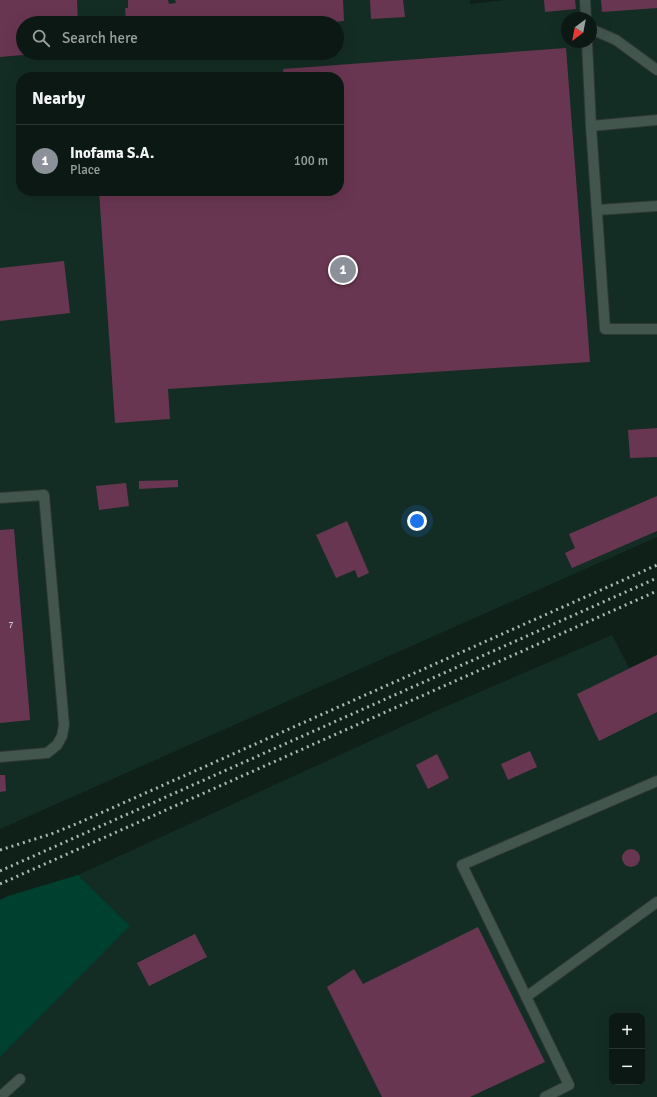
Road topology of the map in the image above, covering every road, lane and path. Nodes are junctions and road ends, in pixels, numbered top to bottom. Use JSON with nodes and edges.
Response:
{"nodes":[{"id":1,"x":585,"y":0,"type":"edge"},
{"id":2,"x":586,"y":12,"type":"edge"},
{"id":3,"x":597,"y":32,"type":"edge"},
{"id":4,"x":587,"y":48,"type":"edge"},
{"id":5,"x":657,"y":70,"type":"edge"},
{"id":6,"x":657,"y":120,"type":"edge"},
{"id":7,"x":591,"y":126,"type":"junction"},
{"id":8,"x":657,"y":206,"type":"edge"},
{"id":9,"x":597,"y":210,"type":"junction"},
{"id":10,"x":657,"y":329,"type":"edge"},
{"id":11,"x":0,"y":498,"type":"edge"},
{"id":12,"x":0,"y":757,"type":"edge"},
{"id":13,"x":657,"y":781,"type":"edge"},
{"id":14,"x":657,"y":902,"type":"edge"},
{"id":15,"x":526,"y":997,"type":"junction"},
{"id":16,"x":20,"y":1079,"type":"dead end"},
{"id":17,"x":0,"y":1097,"type":"edge"},
{"id":18,"x":544,"y":1097,"type":"edge"}],
"edges":[{"from":1,"to":2,"type":"lane"},
{"from":3,"to":5,"type":"lane"},
{"from":4,"to":7,"type":"lane"},
{"from":6,"to":7,"type":"lane"},
{"from":7,"to":9,"type":"lane"},
{"from":8,"to":9,"type":"lane"},
{"from":9,"to":10,"type":"lane"},
{"from":11,"to":12,"type":"lane"},
{"from":13,"to":15,"type":"lane"},
{"from":14,"to":15,"type":"lane"},
{"from":15,"to":18,"type":"lane"},
{"from":16,"to":17,"type":"lane"}]}
